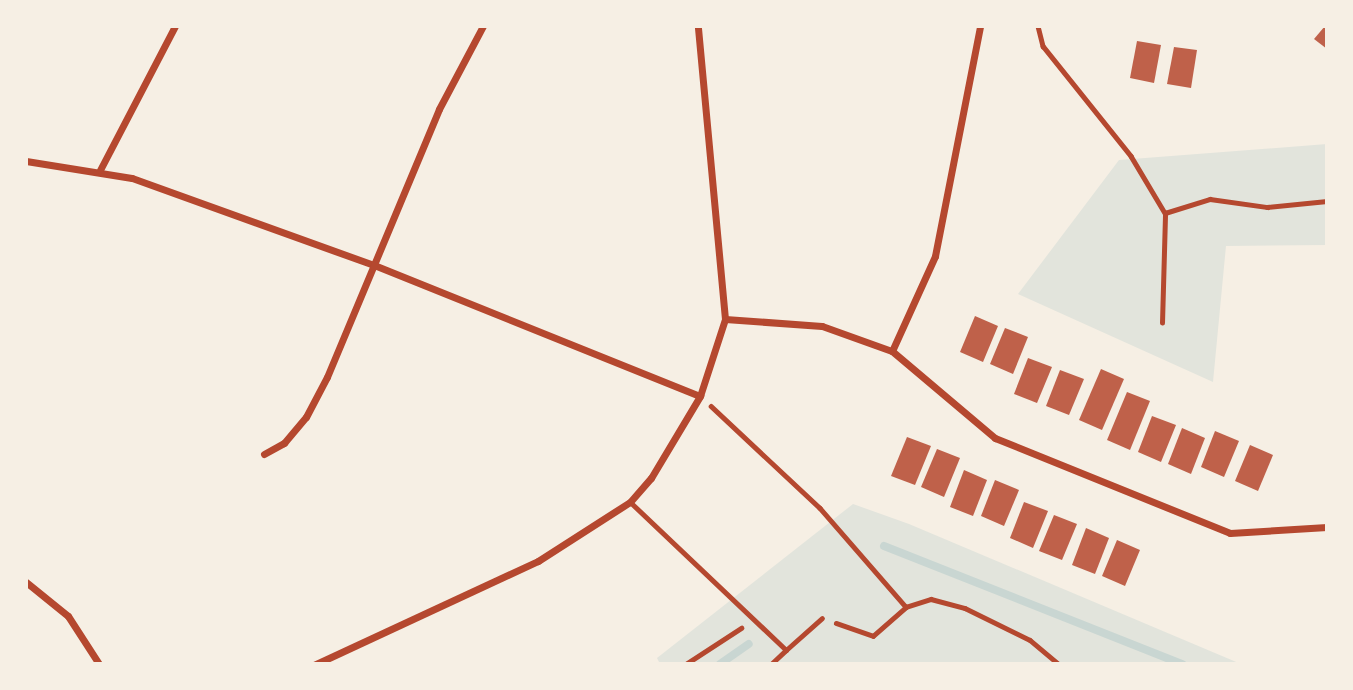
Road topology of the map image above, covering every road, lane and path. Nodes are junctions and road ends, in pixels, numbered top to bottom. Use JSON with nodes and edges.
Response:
{"nodes":[{"id":1,"x":175,"y":26,"type":"edge"},
{"id":2,"x":483,"y":26,"type":"edge"},
{"id":3,"x":698,"y":26,"type":"edge"},
{"id":4,"x":980,"y":26,"type":"edge"},
{"id":5,"x":1038,"y":26,"type":"edge"},
{"id":6,"x":26,"y":161,"type":"edge"},
{"id":7,"x":100,"y":170,"type":"junction"},
{"id":8,"x":1327,"y":201,"type":"edge"},
{"id":9,"x":1165,"y":214,"type":"junction"},
{"id":10,"x":374,"y":265,"type":"junction"},
{"id":11,"x":725,"y":319,"type":"junction"},
{"id":12,"x":1162,"y":323,"type":"dead end"},
{"id":13,"x":892,"y":351,"type":"junction"},
{"id":14,"x":700,"y":396,"type":"junction"},
{"id":15,"x":264,"y":454,"type":"dead end"},
{"id":16,"x":630,"y":502,"type":"junction"},
{"id":17,"x":1327,"y":527,"type":"edge"},
{"id":18,"x":26,"y":582,"type":"edge"},
{"id":19,"x":906,"y":607,"type":"junction"},
{"id":20,"x":822,"y":618,"type":"joint"},
{"id":21,"x":755,"y":620,"type":"junction"},
{"id":22,"x":786,"y":650,"type":"junction"},
{"id":23,"x":99,"y":664,"type":"edge"},
{"id":24,"x":316,"y":664,"type":"edge"},
{"id":25,"x":686,"y":664,"type":"edge"},
{"id":26,"x":771,"y":664,"type":"edge"},
{"id":27,"x":1059,"y":664,"type":"edge"}],
"edges":[{"from":1,"to":7,"type":"street"},
{"from":2,"to":10,"type":"street"},
{"from":3,"to":11,"type":"street"},
{"from":4,"to":13,"type":"street"},
{"from":5,"to":9,"type":"path"},
{"from":6,"to":7,"type":"street"},
{"from":7,"to":10,"type":"street"},
{"from":8,"to":9,"type":"path"},
{"from":9,"to":12,"type":"path"},
{"from":10,"to":14,"type":"street"},
{"from":10,"to":15,"type":"street"},
{"from":11,"to":13,"type":"street"},
{"from":11,"to":14,"type":"street"},
{"from":13,"to":17,"type":"street"},
{"from":14,"to":16,"type":"street"},
{"from":14,"to":19,"type":"path"},
{"from":16,"to":21,"type":"lane"},
{"from":16,"to":24,"type":"street"},
{"from":18,"to":23,"type":"street"},
{"from":19,"to":20,"type":"path"},
{"from":19,"to":27,"type":"path"},
{"from":20,"to":22,"type":"lane"},
{"from":21,"to":22,"type":"lane"},
{"from":21,"to":25,"type":"path"},
{"from":22,"to":26,"type":"lane"}]}
